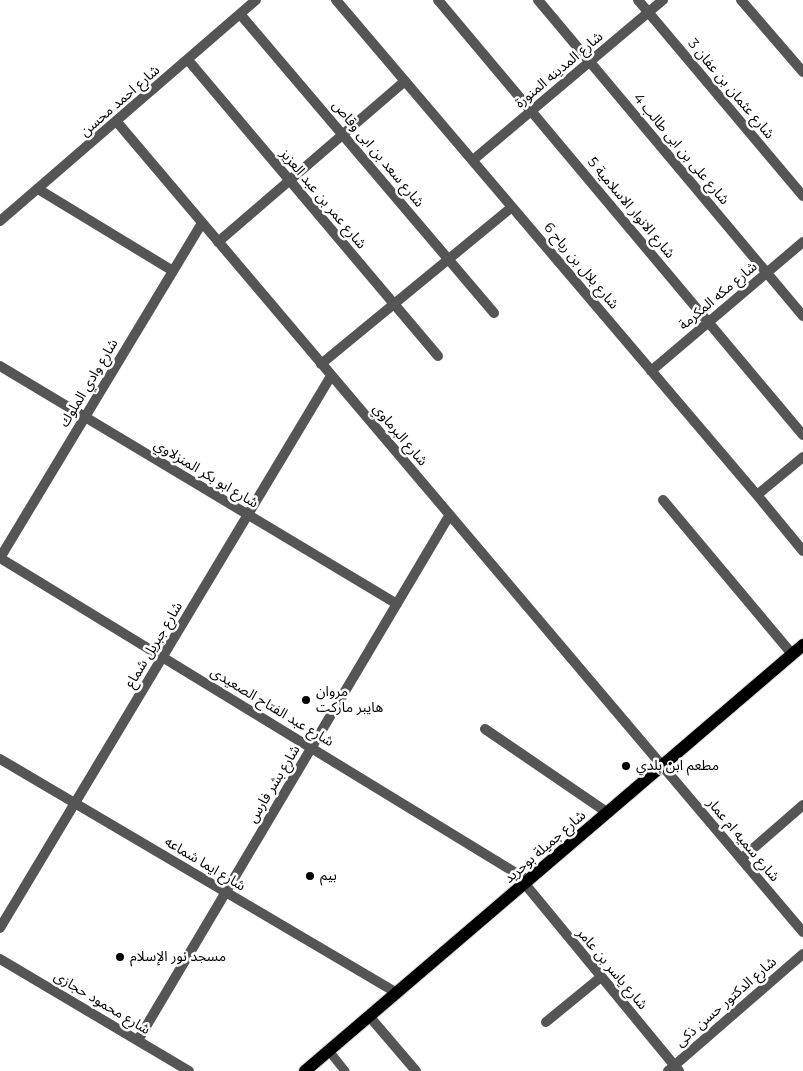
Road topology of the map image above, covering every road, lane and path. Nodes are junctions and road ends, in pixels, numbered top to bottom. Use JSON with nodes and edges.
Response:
{"nodes":[{"id":1,"x":256,"y":0,"type":"edge"},
{"id":2,"x":336,"y":0,"type":"edge"},
{"id":3,"x":438,"y":0,"type":"edge"},
{"id":4,"x":538,"y":0,"type":"edge"},
{"id":5,"x":638,"y":0,"type":"edge"},
{"id":6,"x":663,"y":0,"type":"edge"},
{"id":7,"x":741,"y":0,"type":"edge"},
{"id":8,"x":648,"y":12,"type":"junction"},
{"id":9,"x":240,"y":14,"type":"junction"},
{"id":10,"x":188,"y":60,"type":"junction"},
{"id":11,"x":590,"y":62,"type":"junction"},
{"id":12,"x":803,"y":72,"type":"edge"},
{"id":13,"x":405,"y":81,"type":"junction"},
{"id":14,"x":531,"y":111,"type":"junction"},
{"id":15,"x":117,"y":122,"type":"junction"},
{"id":16,"x":343,"y":134,"type":"junction"},
{"id":17,"x":473,"y":160,"type":"junction"},
{"id":18,"x":290,"y":180,"type":"junction"},
{"id":19,"x":38,"y":189,"type":"junction"},
{"id":20,"x":803,"y":196,"type":"edge"},
{"id":21,"x":512,"y":207,"type":"junction"},
{"id":22,"x":0,"y":221,"type":"edge"},
{"id":23,"x":202,"y":223,"type":"junction"},
{"id":24,"x":218,"y":242,"type":"junction"},
{"id":25,"x":803,"y":242,"type":"edge"},
{"id":26,"x":449,"y":259,"type":"junction"},
{"id":27,"x":173,"y":271,"type":"junction"},
{"id":28,"x":767,"y":273,"type":"junction"},
{"id":29,"x":394,"y":304,"type":"junction"},
{"id":30,"x":494,"y":313,"type":"dead end"},
{"id":31,"x":803,"y":316,"type":"edge"},
{"id":32,"x":708,"y":322,"type":"junction"},
{"id":33,"x":438,"y":356,"type":"dead end"},
{"id":34,"x":321,"y":364,"type":"junction"},
{"id":35,"x":0,"y":366,"type":"edge"},
{"id":36,"x":651,"y":371,"type":"junction"},
{"id":37,"x":331,"y":376,"type":"junction"},
{"id":38,"x":85,"y":417,"type":"junction"},
{"id":39,"x":803,"y":434,"type":"edge"},
{"id":40,"x":803,"y":457,"type":"edge"},
{"id":41,"x":757,"y":495,"type":"junction"},
{"id":42,"x":663,"y":500,"type":"dead end"},
{"id":43,"x":248,"y":515,"type":"junction"},
{"id":44,"x":450,"y":516,"type":"junction"},
{"id":45,"x":803,"y":552,"type":"edge"},
{"id":46,"x":0,"y":558,"type":"edge"},
{"id":47,"x":397,"y":604,"type":"junction"},
{"id":48,"x":803,"y":645,"type":"edge"},
{"id":49,"x":792,"y":654,"type":"junction"},
{"id":50,"x":163,"y":657,"type":"junction"},
{"id":51,"x":485,"y":729,"type":"dead end"},
{"id":52,"x":312,"y":748,"type":"junction"},
{"id":53,"x":0,"y":759,"type":"edge"},
{"id":54,"x":662,"y":766,"type":"junction"},
{"id":55,"x":75,"y":804,"type":"junction"},
{"id":56,"x":803,"y":805,"type":"edge"},
{"id":57,"x":608,"y":813,"type":"junction"},
{"id":58,"x":741,"y":859,"type":"junction"},
{"id":59,"x":527,"y":882,"type":"junction"},
{"id":60,"x":226,"y":892,"type":"junction"},
{"id":61,"x":0,"y":928,"type":"edge"},
{"id":62,"x":803,"y":931,"type":"edge"},
{"id":63,"x":803,"y":954,"type":"edge"},
{"id":64,"x":0,"y":958,"type":"edge"},
{"id":65,"x":601,"y":977,"type":"junction"},
{"id":66,"x":396,"y":993,"type":"junction"},
{"id":67,"x":370,"y":1016,"type":"junction"},
{"id":68,"x":546,"y":1022,"type":"dead end"},
{"id":69,"x":138,"y":1040,"type":"junction"},
{"id":70,"x":329,"y":1051,"type":"junction"},
{"id":71,"x":674,"y":1069,"type":"edge"},
{"id":72,"x":414,"y":1070,"type":"edge"},
{"id":73,"x":189,"y":1071,"type":"edge"},
{"id":74,"x":305,"y":1071,"type":"edge"},
{"id":75,"x":345,"y":1071,"type":"edge"}],
"edges":[{"from":1,"to":9,"type":"street","name":"شارع احمد محسن"},
{"from":2,"to":13,"type":"street","name":"شارع بلال بن رباح 6"},
{"from":3,"to":14,"type":"street","name":"شارع الانوار الاسلامية 5"},
{"from":4,"to":11,"type":"street","name":"شارع على بن ابى طالب 4"},
{"from":5,"to":8,"type":"street","name":"شارع عثمان بن عفان 3"},
{"from":6,"to":8,"type":"street","name":"شارع المدينه المنورة"},
{"from":7,"to":12,"type":"street"},
{"from":8,"to":11,"type":"street","name":"شارع المدينه المنورة"},
{"from":8,"to":20,"type":"street","name":"شارع عثمان بن عفان 3"},
{"from":9,"to":10,"type":"street","name":"شارع احمد محسن"},
{"from":9,"to":16,"type":"street","name":"شارع سعد بن ابى وقاص"},
{"from":10,"to":15,"type":"street","name":"شارع احمد محسن"},
{"from":10,"to":18,"type":"street","name":"شارع عمر بن عبد العزيز"},
{"from":11,"to":14,"type":"street","name":"شارع المدينه المنورة"},
{"from":11,"to":28,"type":"street","name":"شارع على بن ابى طالب 4"},
{"from":13,"to":16,"type":"street"},
{"from":13,"to":17,"type":"street","name":"شارع بلال بن رباح 6"},
{"from":14,"to":17,"type":"street","name":"شارع المدينه المنورة"},
{"from":14,"to":32,"type":"street","name":"شارع الانوار الاسلامية 5"},
{"from":15,"to":19,"type":"street","name":"شارع احمد محسن"},
{"from":15,"to":23,"type":"street","name":"شارع البرماوي"},
{"from":16,"to":18,"type":"street"},
{"from":16,"to":26,"type":"street","name":"شارع سعد بن ابى وقاص"},
{"from":17,"to":21,"type":"street","name":"شارع بلال بن رباح 6"},
{"from":18,"to":24,"type":"street"},
{"from":18,"to":29,"type":"street","name":"شارع عمر بن عبد العزيز"},
{"from":19,"to":22,"type":"street","name":"شارع احمد محسن"},
{"from":19,"to":27,"type":"street"},
{"from":21,"to":26,"type":"street"},
{"from":21,"to":36,"type":"street","name":"شارع بلال بن رباح 6"},
{"from":23,"to":24,"type":"street","name":"شارع البرماوي"},
{"from":23,"to":27,"type":"street","name":"شارع وادي الملوك"},
{"from":24,"to":34,"type":"street","name":"شارع البرماوي"},
{"from":25,"to":28,"type":"street","name":"شارع مكه المكرمة"},
{"from":26,"to":29,"type":"street"},
{"from":26,"to":30,"type":"street","name":"شارع سعد بن ابى وقاص"},
{"from":27,"to":38,"type":"street","name":"شارع وادي الملوك"},
{"from":28,"to":31,"type":"street","name":"شارع على بن ابى طالب 4"},
{"from":28,"to":32,"type":"street","name":"شارع مكه المكرمة"},
{"from":29,"to":33,"type":"street","name":"شارع عمر بن عبد العزيز"},
{"from":29,"to":34,"type":"street"},
{"from":32,"to":36,"type":"street","name":"شارع مكه المكرمة"},
{"from":32,"to":39,"type":"street","name":"شارع الانوار الاسلامية 5"},
{"from":34,"to":37,"type":"street","name":"شارع البرماوي"},
{"from":35,"to":38,"type":"street","name":"شارع ابو بكر المنزلاوي"},
{"from":36,"to":41,"type":"street","name":"شارع بلال بن رباح 6"},
{"from":37,"to":43,"type":"street","name":"شارع جبريل شماع"},
{"from":37,"to":44,"type":"street","name":"شارع البرماوي"},
{"from":38,"to":43,"type":"street","name":"شارع ابو بكر المنزلاوي"},
{"from":38,"to":46,"type":"street","name":"شارع وادي الملوك"},
{"from":40,"to":41,"type":"street"},
{"from":41,"to":45,"type":"street","name":"شارع بلال بن رباح 6"},
{"from":42,"to":49,"type":"street"},
{"from":43,"to":47,"type":"street","name":"شارع ابو بكر المنزلاوي"},
{"from":43,"to":50,"type":"street","name":"شارع جبريل شماع"},
{"from":44,"to":47,"type":"street","name":"شارع بشر فارس"},
{"from":44,"to":54,"type":"street","name":"شارع البرماوي"},
{"from":46,"to":50,"type":"street","name":"شارع عبد الفتاح الصعيدى"},
{"from":47,"to":52,"type":"street","name":"شارع بشر فارس"},
{"from":48,"to":49,"type":"main road","name":"شارع جميلة بوحريد"},
{"from":49,"to":54,"type":"main road","name":"شارع جميلة بوحريد"},
{"from":50,"to":52,"type":"street","name":"شارع عبد الفتاح الصعيدى"},
{"from":50,"to":55,"type":"street","name":"شارع جبريل شماع"},
{"from":51,"to":57,"type":"street"},
{"from":52,"to":59,"type":"street","name":"شارع عبد الفتاح الصعيدى"},
{"from":52,"to":60,"type":"street","name":"شارع بشر فارس"},
{"from":53,"to":55,"type":"street","name":"شارع ايما شماعه"},
{"from":54,"to":57,"type":"main road","name":"شارع جميلة بوحريد"},
{"from":54,"to":58,"type":"street","name":"شارع سميه ام عمار"},
{"from":55,"to":60,"type":"street","name":"شارع ايما شماعه"},
{"from":55,"to":61,"type":"street","name":"شارع جبريل شماع"},
{"from":56,"to":58,"type":"street"},
{"from":57,"to":59,"type":"main road","name":"شارع جميلة بوحريد"},
{"from":58,"to":62,"type":"street","name":"شارع سميه ام عمار"},
{"from":59,"to":65,"type":"street","name":"شارع ياسر بن عامر"},
{"from":59,"to":66,"type":"main road","name":"شارع جميلة بوحريد"},
{"from":60,"to":66,"type":"street","name":"شارع ايما شماعه"},
{"from":60,"to":69,"type":"street","name":"شارع بشر فارس"},
{"from":63,"to":71,"type":"street","name":"شارع الدكتور حسن ذكى"},
{"from":64,"to":69,"type":"street","name":"شارع محمود حجازى"},
{"from":65,"to":68,"type":"street"},
{"from":65,"to":71,"type":"street","name":"شارع ياسر بن عامر"},
{"from":66,"to":67,"type":"main road","name":"شارع جميلة بوحريد"},
{"from":67,"to":70,"type":"main road","name":"شارع جميلة بوحريد"},
{"from":67,"to":72,"type":"street"},
{"from":69,"to":73,"type":"street","name":"شارع محمود حجازى"},
{"from":70,"to":74,"type":"main road","name":"شارع جميلة بوحريد"},
{"from":70,"to":75,"type":"lane"}]}
